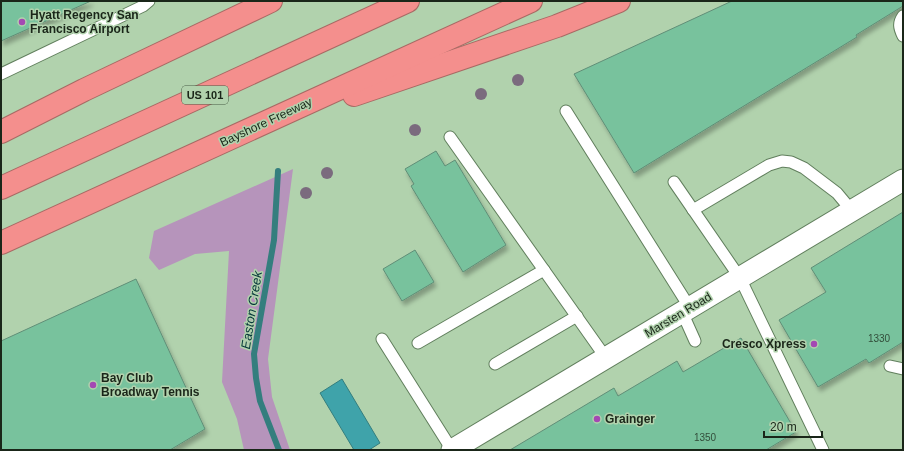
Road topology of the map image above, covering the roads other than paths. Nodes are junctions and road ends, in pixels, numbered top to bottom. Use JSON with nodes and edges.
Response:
{"nodes":[{"id":1,"x":149,"y":1,"type":"edge"},
{"id":2,"x":271,"y":1,"type":"edge"},
{"id":3,"x":408,"y":1,"type":"edge"},
{"id":4,"x":531,"y":1,"type":"edge"},
{"id":5,"x":619,"y":1,"type":"edge"},
{"id":6,"x":903,"y":16,"type":"edge"},
{"id":7,"x":903,"y":36,"type":"edge"},
{"id":8,"x":1,"y":74,"type":"edge"},
{"id":9,"x":566,"y":111,"type":"dead end"},
{"id":10,"x":1,"y":132,"type":"edge"},
{"id":11,"x":236,"y":136,"type":"junction"},
{"id":12,"x":450,"y":137,"type":"dead end"},
{"id":13,"x":903,"y":180,"type":"edge"},
{"id":14,"x":674,"y":182,"type":"dead end"},
{"id":15,"x":1,"y":188,"type":"edge"},
{"id":16,"x":693,"y":210,"type":"junction"},
{"id":17,"x":852,"y":211,"type":"junction"},
{"id":18,"x":1,"y":243,"type":"edge"},
{"id":19,"x":544,"y":270,"type":"junction"},
{"id":20,"x":740,"y":278,"type":"junction"},
{"id":21,"x":686,"y":310,"type":"junction"},
{"id":22,"x":577,"y":316,"type":"junction"},
{"id":23,"x":382,"y":339,"type":"dead end"},
{"id":24,"x":695,"y":341,"type":"dead end"},
{"id":25,"x":418,"y":343,"type":"dead end"},
{"id":26,"x":606,"y":358,"type":"junction"},
{"id":27,"x":495,"y":364,"type":"dead end"},
{"id":28,"x":890,"y":366,"type":"dead end"},
{"id":29,"x":903,"y":369,"type":"edge"},
{"id":30,"x":452,"y":450,"type":"edge"},
{"id":31,"x":823,"y":450,"type":"edge"}],
"edges":[{"from":1,"to":8,"type":"lane"},
{"from":2,"to":10,"type":"highway"},
{"from":3,"to":15,"type":"highway","number":"US 101"},
{"from":4,"to":11,"type":"highway","name":"Bayshore Freeway"},
{"from":5,"to":11,"type":"highway"},
{"from":6,"to":7,"type":"lane"},
{"from":9,"to":21,"type":"lane"},
{"from":11,"to":18,"type":"highway","name":"Bayshore Freeway"},
{"from":12,"to":19,"type":"lane"},
{"from":13,"to":17,"type":"street","name":"Marsten Road"},
{"from":14,"to":16,"type":"lane"},
{"from":16,"to":17,"type":"lane"},
{"from":16,"to":20,"type":"lane"},
{"from":17,"to":20,"type":"street","name":"Marsten Road"},
{"from":19,"to":22,"type":"lane"},
{"from":19,"to":25,"type":"lane"},
{"from":20,"to":21,"type":"street","name":"Marsten Road"},
{"from":20,"to":31,"type":"lane"},
{"from":21,"to":24,"type":"lane"},
{"from":21,"to":26,"type":"street","name":"Marsten Road"},
{"from":22,"to":26,"type":"lane"},
{"from":22,"to":27,"type":"lane"},
{"from":23,"to":30,"type":"lane"},
{"from":26,"to":30,"type":"street","name":"Marsten Road"},
{"from":28,"to":29,"type":"lane"}]}
